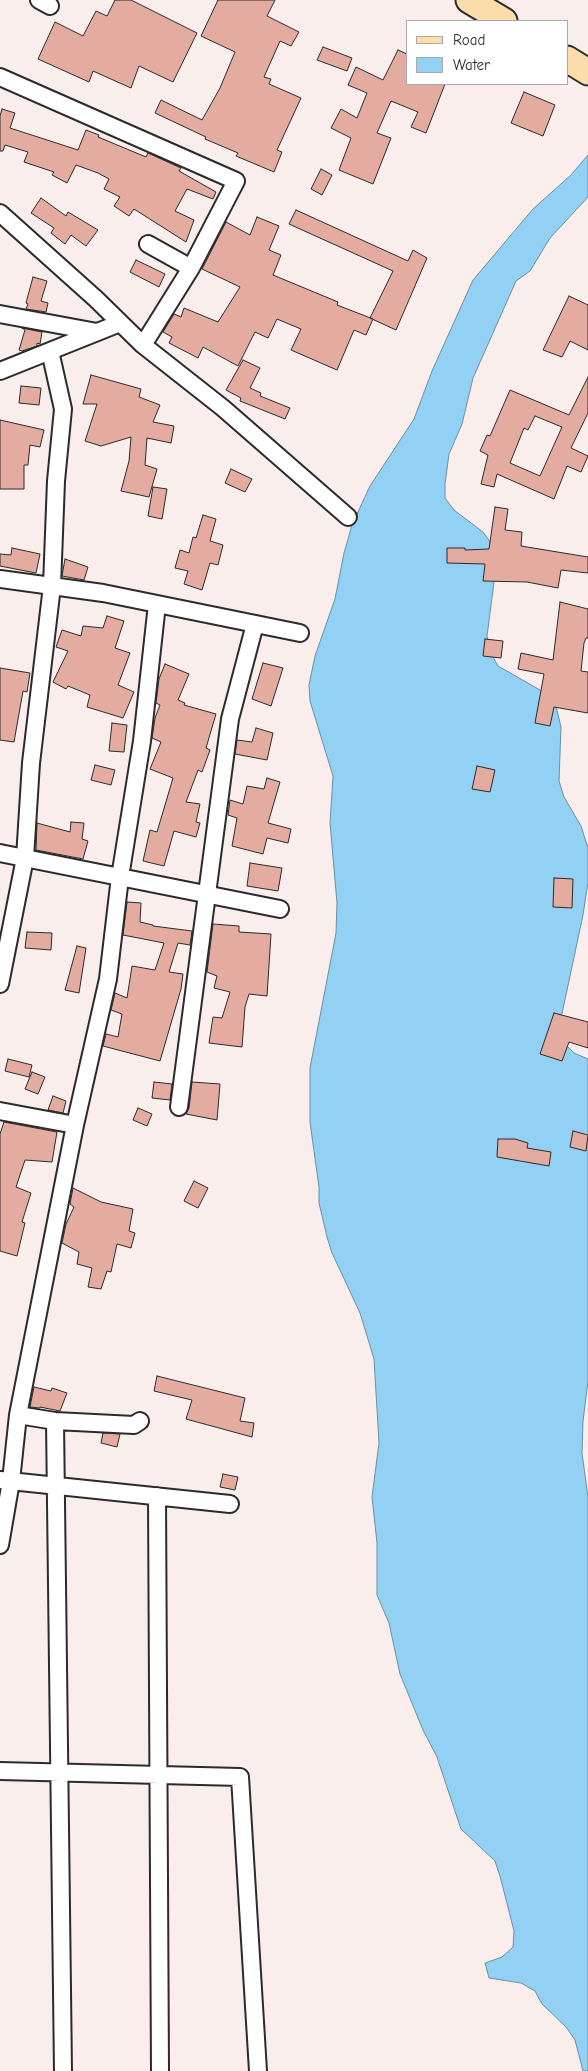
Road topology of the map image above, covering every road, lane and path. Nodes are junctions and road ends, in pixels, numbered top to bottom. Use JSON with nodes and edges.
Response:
{"nodes":[{"id":1,"x":469,"y":0,"type":"edge"},
{"id":2,"x":502,"y":20,"type":"edge"},
{"id":3,"x":568,"y":60,"type":"edge"},
{"id":4,"x":588,"y":72,"type":"edge"},
{"id":5,"x":0,"y":77,"type":"edge"},
{"id":6,"x":0,"y":212,"type":"edge"},
{"id":7,"x":148,"y":244,"type":"dead end"},
{"id":8,"x":191,"y":268,"type":"junction"},
{"id":9,"x":0,"y":314,"type":"edge"},
{"id":10,"x":120,"y":323,"type":"junction"},
{"id":11,"x":97,"y":332,"type":"junction"},
{"id":12,"x":143,"y":345,"type":"junction"},
{"id":13,"x":50,"y":351,"type":"junction"},
{"id":14,"x":0,"y":371,"type":"edge"},
{"id":15,"x":348,"y":517,"type":"dead end"},
{"id":16,"x":0,"y":579,"type":"edge"},
{"id":17,"x":52,"y":586,"type":"junction"},
{"id":18,"x":158,"y":604,"type":"junction"},
{"id":19,"x":255,"y":624,"type":"junction"},
{"id":20,"x":300,"y":633,"type":"dead end"},
{"id":21,"x":0,"y":853,"type":"edge"},
{"id":22,"x":26,"y":858,"type":"junction"},
{"id":23,"x":120,"y":877,"type":"junction"},
{"id":24,"x":207,"y":894,"type":"junction"},
{"id":25,"x":280,"y":908,"type":"dead end"},
{"id":26,"x":0,"y":984,"type":"edge"},
{"id":27,"x":179,"y":1107,"type":"dead end"},
{"id":28,"x":0,"y":1111,"type":"edge"},
{"id":29,"x":75,"y":1125,"type":"junction"},
{"id":30,"x":18,"y":1415,"type":"junction"},
{"id":31,"x":55,"y":1421,"type":"junction"},
{"id":32,"x":140,"y":1421,"type":"dead end"},
{"id":33,"x":5,"y":1481,"type":"edge"},
{"id":34,"x":56,"y":1486,"type":"junction"},
{"id":35,"x":157,"y":1496,"type":"junction"},
{"id":36,"x":230,"y":1504,"type":"dead end"},
{"id":37,"x":0,"y":1545,"type":"edge"},
{"id":38,"x":0,"y":1771,"type":"edge"},
{"id":39,"x":58,"y":1772,"type":"junction"},
{"id":40,"x":157,"y":1775,"type":"junction"},
{"id":41,"x":63,"y":2071,"type":"edge"},
{"id":42,"x":160,"y":2071,"type":"edge"},
{"id":43,"x":258,"y":2071,"type":"edge"}],
"edges":[{"from":1,"to":2,"type":"main road"},
{"from":3,"to":4,"type":"main road"},
{"from":5,"to":8,"type":"street"},
{"from":6,"to":10,"type":"street"},
{"from":7,"to":8,"type":"street"},
{"from":8,"to":12,"type":"street"},
{"from":9,"to":11,"type":"street"},
{"from":10,"to":11,"type":"street"},
{"from":10,"to":12,"type":"street"},
{"from":11,"to":13,"type":"street"},
{"from":12,"to":15,"type":"street"},
{"from":13,"to":14,"type":"street"},
{"from":13,"to":17,"type":"street"},
{"from":16,"to":17,"type":"street"},
{"from":17,"to":18,"type":"street"},
{"from":17,"to":22,"type":"street"},
{"from":18,"to":19,"type":"street"},
{"from":18,"to":23,"type":"street"},
{"from":19,"to":20,"type":"street"},
{"from":19,"to":24,"type":"street"},
{"from":21,"to":22,"type":"street"},
{"from":22,"to":23,"type":"street"},
{"from":22,"to":26,"type":"street"},
{"from":23,"to":24,"type":"street"},
{"from":23,"to":29,"type":"street"},
{"from":24,"to":25,"type":"street"},
{"from":24,"to":27,"type":"street"},
{"from":28,"to":29,"type":"street"},
{"from":29,"to":30,"type":"street"},
{"from":30,"to":31,"type":"street"},
{"from":30,"to":33,"type":"street"},
{"from":31,"to":32,"type":"street"},
{"from":31,"to":34,"type":"street"},
{"from":33,"to":34,"type":"street"},
{"from":33,"to":37,"type":"street"},
{"from":34,"to":35,"type":"street"},
{"from":34,"to":39,"type":"street"},
{"from":35,"to":36,"type":"street"},
{"from":35,"to":40,"type":"street"},
{"from":38,"to":39,"type":"street"},
{"from":39,"to":40,"type":"street"},
{"from":39,"to":41,"type":"street"},
{"from":40,"to":42,"type":"street"},
{"from":40,"to":43,"type":"street"}]}
